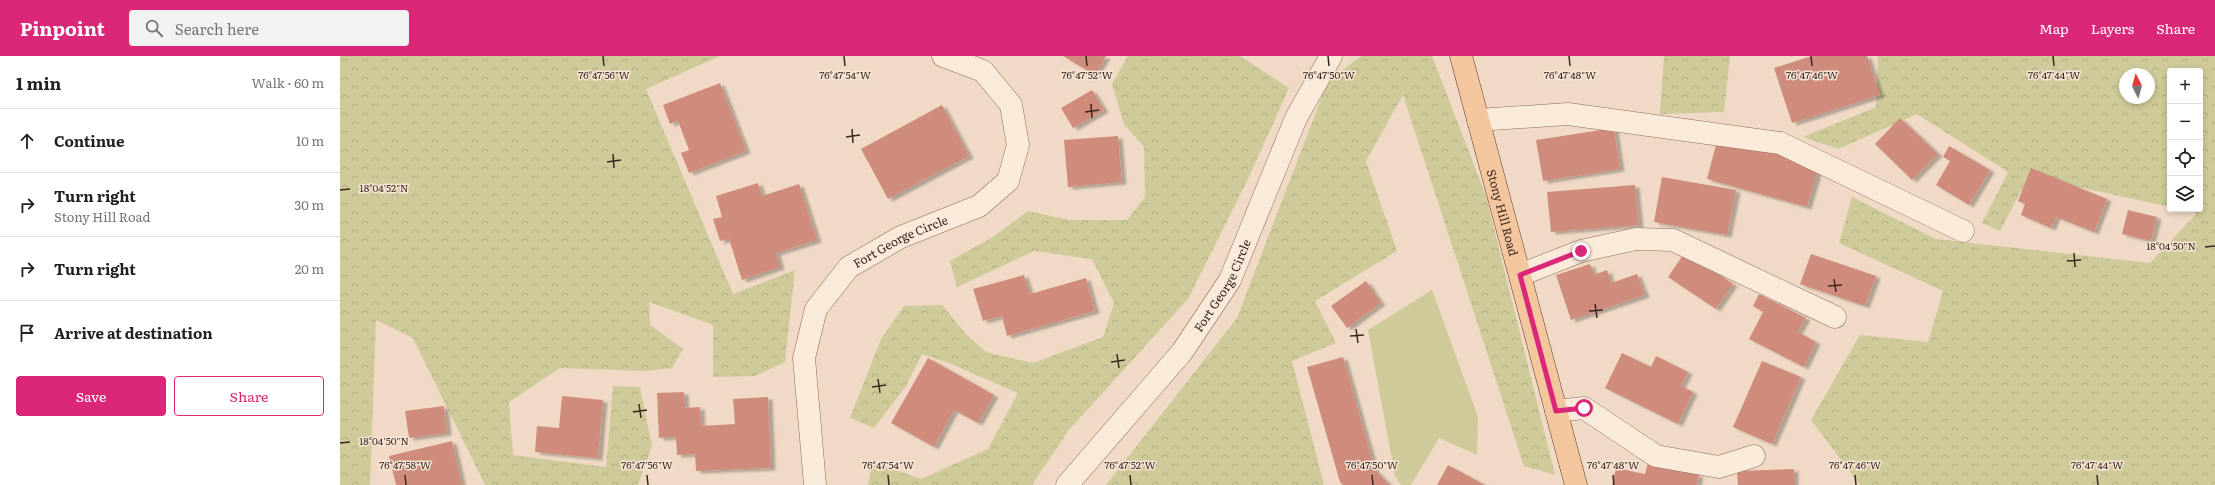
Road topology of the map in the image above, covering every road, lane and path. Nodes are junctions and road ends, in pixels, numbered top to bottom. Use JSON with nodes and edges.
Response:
{"nodes":[{"id":1,"x":943,"y":56,"type":"edge"},
{"id":2,"x":1331,"y":56,"type":"edge"},
{"id":3,"x":1461,"y":56,"type":"edge"},
{"id":4,"x":1478,"y":120,"type":"junction"},
{"id":5,"x":1963,"y":231,"type":"dead end"},
{"id":6,"x":1520,"y":275,"type":"junction"},
{"id":7,"x":1835,"y":317,"type":"dead end"},
{"id":8,"x":1556,"y":411,"type":"junction"},
{"id":9,"x":1754,"y":456,"type":"dead end"},
{"id":10,"x":815,"y":485,"type":"edge"},
{"id":11,"x":1067,"y":485,"type":"edge"},
{"id":12,"x":1576,"y":485,"type":"edge"}],
"edges":[{"from":1,"to":10,"type":"street","name":"Fort George Circle"},
{"from":2,"to":11,"type":"street","name":"Fort George Circle"},
{"from":3,"to":4,"type":"main road","name":"Stony Hill Road"},
{"from":4,"to":5,"type":"street"},
{"from":4,"to":6,"type":"main road","name":"Stony Hill Road"},
{"from":6,"to":7,"type":"street"},
{"from":6,"to":8,"type":"main road","name":"Stony Hill Road"},
{"from":8,"to":9,"type":"street"},
{"from":8,"to":12,"type":"main road","name":"Stony Hill Road"}]}
